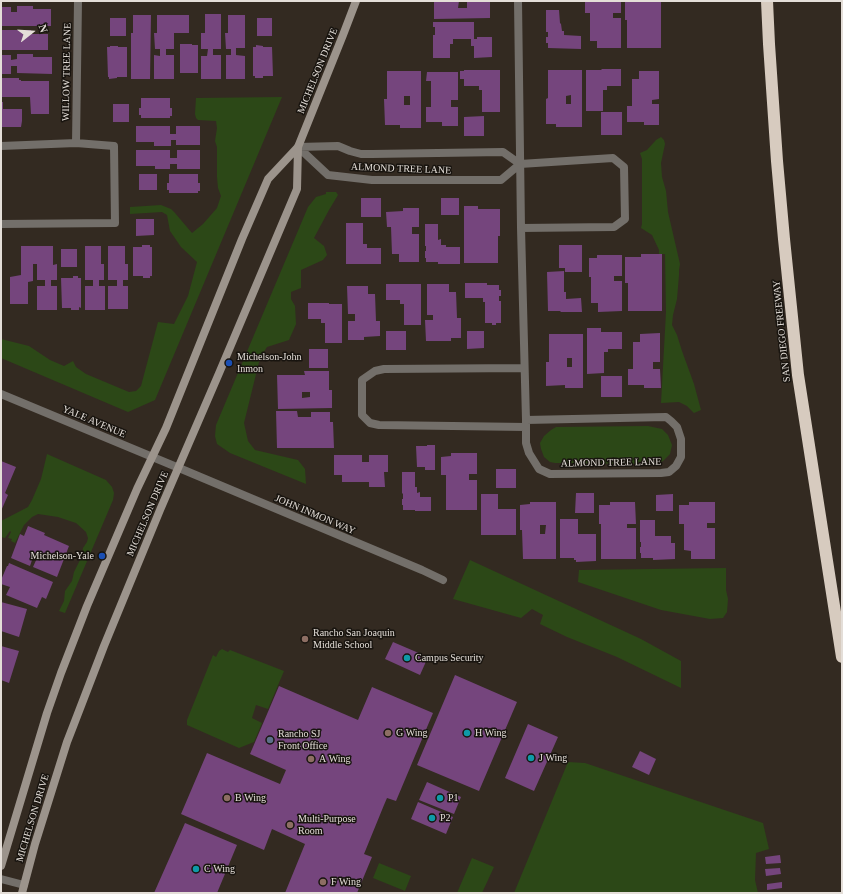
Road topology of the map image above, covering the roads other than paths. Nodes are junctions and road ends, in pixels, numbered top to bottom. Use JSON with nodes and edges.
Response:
{"nodes":[{"id":1,"x":78,"y":1,"type":"edge"},
{"id":2,"x":356,"y":1,"type":"edge"},
{"id":3,"x":518,"y":1,"type":"edge"},
{"id":4,"x":767,"y":1,"type":"edge"},
{"id":5,"x":76,"y":144,"type":"junction"},
{"id":6,"x":1,"y":146,"type":"edge"},
{"id":7,"x":298,"y":147,"type":"junction"},
{"id":8,"x":520,"y":164,"type":"junction"},
{"id":9,"x":1,"y":224,"type":"edge"},
{"id":10,"x":521,"y":228,"type":"junction"},
{"id":11,"x":524,"y":368,"type":"junction"},
{"id":12,"x":1,"y":394,"type":"edge"},
{"id":13,"x":526,"y":423,"type":"junction"},
{"id":14,"x":153,"y":457,"type":"junction"},
{"id":15,"x":179,"y":468,"type":"junction"},
{"id":16,"x":444,"y":580,"type":"dead end"},
{"id":17,"x":842,"y":657,"type":"edge"},
{"id":18,"x":1,"y":866,"type":"edge"},
{"id":19,"x":1,"y":879,"type":"edge"},
{"id":20,"x":23,"y":889,"type":"edge"}],
"edges":[{"from":1,"to":5,"type":"street","name":"WILLOW TREE LANE"},
{"from":2,"to":7,"type":"main road","name":"MICHELSON DRIVE"},
{"from":3,"to":8,"type":"street","name":"ALMOND TREE LANE"},
{"from":4,"to":17,"type":"highway","name":"SAN DIEGO FREEWAY"},
{"from":5,"to":6,"type":"street"},
{"from":5,"to":9,"type":"street"},
{"from":7,"to":8,"type":"street","name":"ALMOND TREE LANE"},
{"from":7,"to":8,"type":"street","name":"ALMOND TREE LANE"},
{"from":7,"to":14,"type":"main road","name":"MICHELSON DRIVE"},
{"from":7,"to":15,"type":"main road","name":"MICHELSON DRIVE"},
{"from":8,"to":10,"type":"street","name":"ALMOND TREE LANE"},
{"from":8,"to":10,"type":"street"},
{"from":10,"to":11,"type":"street","name":"ALMOND TREE LANE"},
{"from":11,"to":13,"type":"street","name":"ALMOND TREE LANE"},
{"from":11,"to":13,"type":"street","name":"ALMOND TREE LANE"},
{"from":12,"to":14,"type":"street","name":"YALE AVENUE"},
{"from":13,"to":13,"type":"street","name":"ALMOND TREE LANE"},
{"from":14,"to":15,"type":"street","name":"YALE AVENUE"},
{"from":14,"to":18,"type":"main road","name":"MICHELSON DRIVE"},
{"from":15,"to":16,"type":"street","name":"JOHN INMON WAY"},
{"from":15,"to":20,"type":"main road","name":"MICHELSON DRIVE"},
{"from":19,"to":20,"type":"street"}]}
